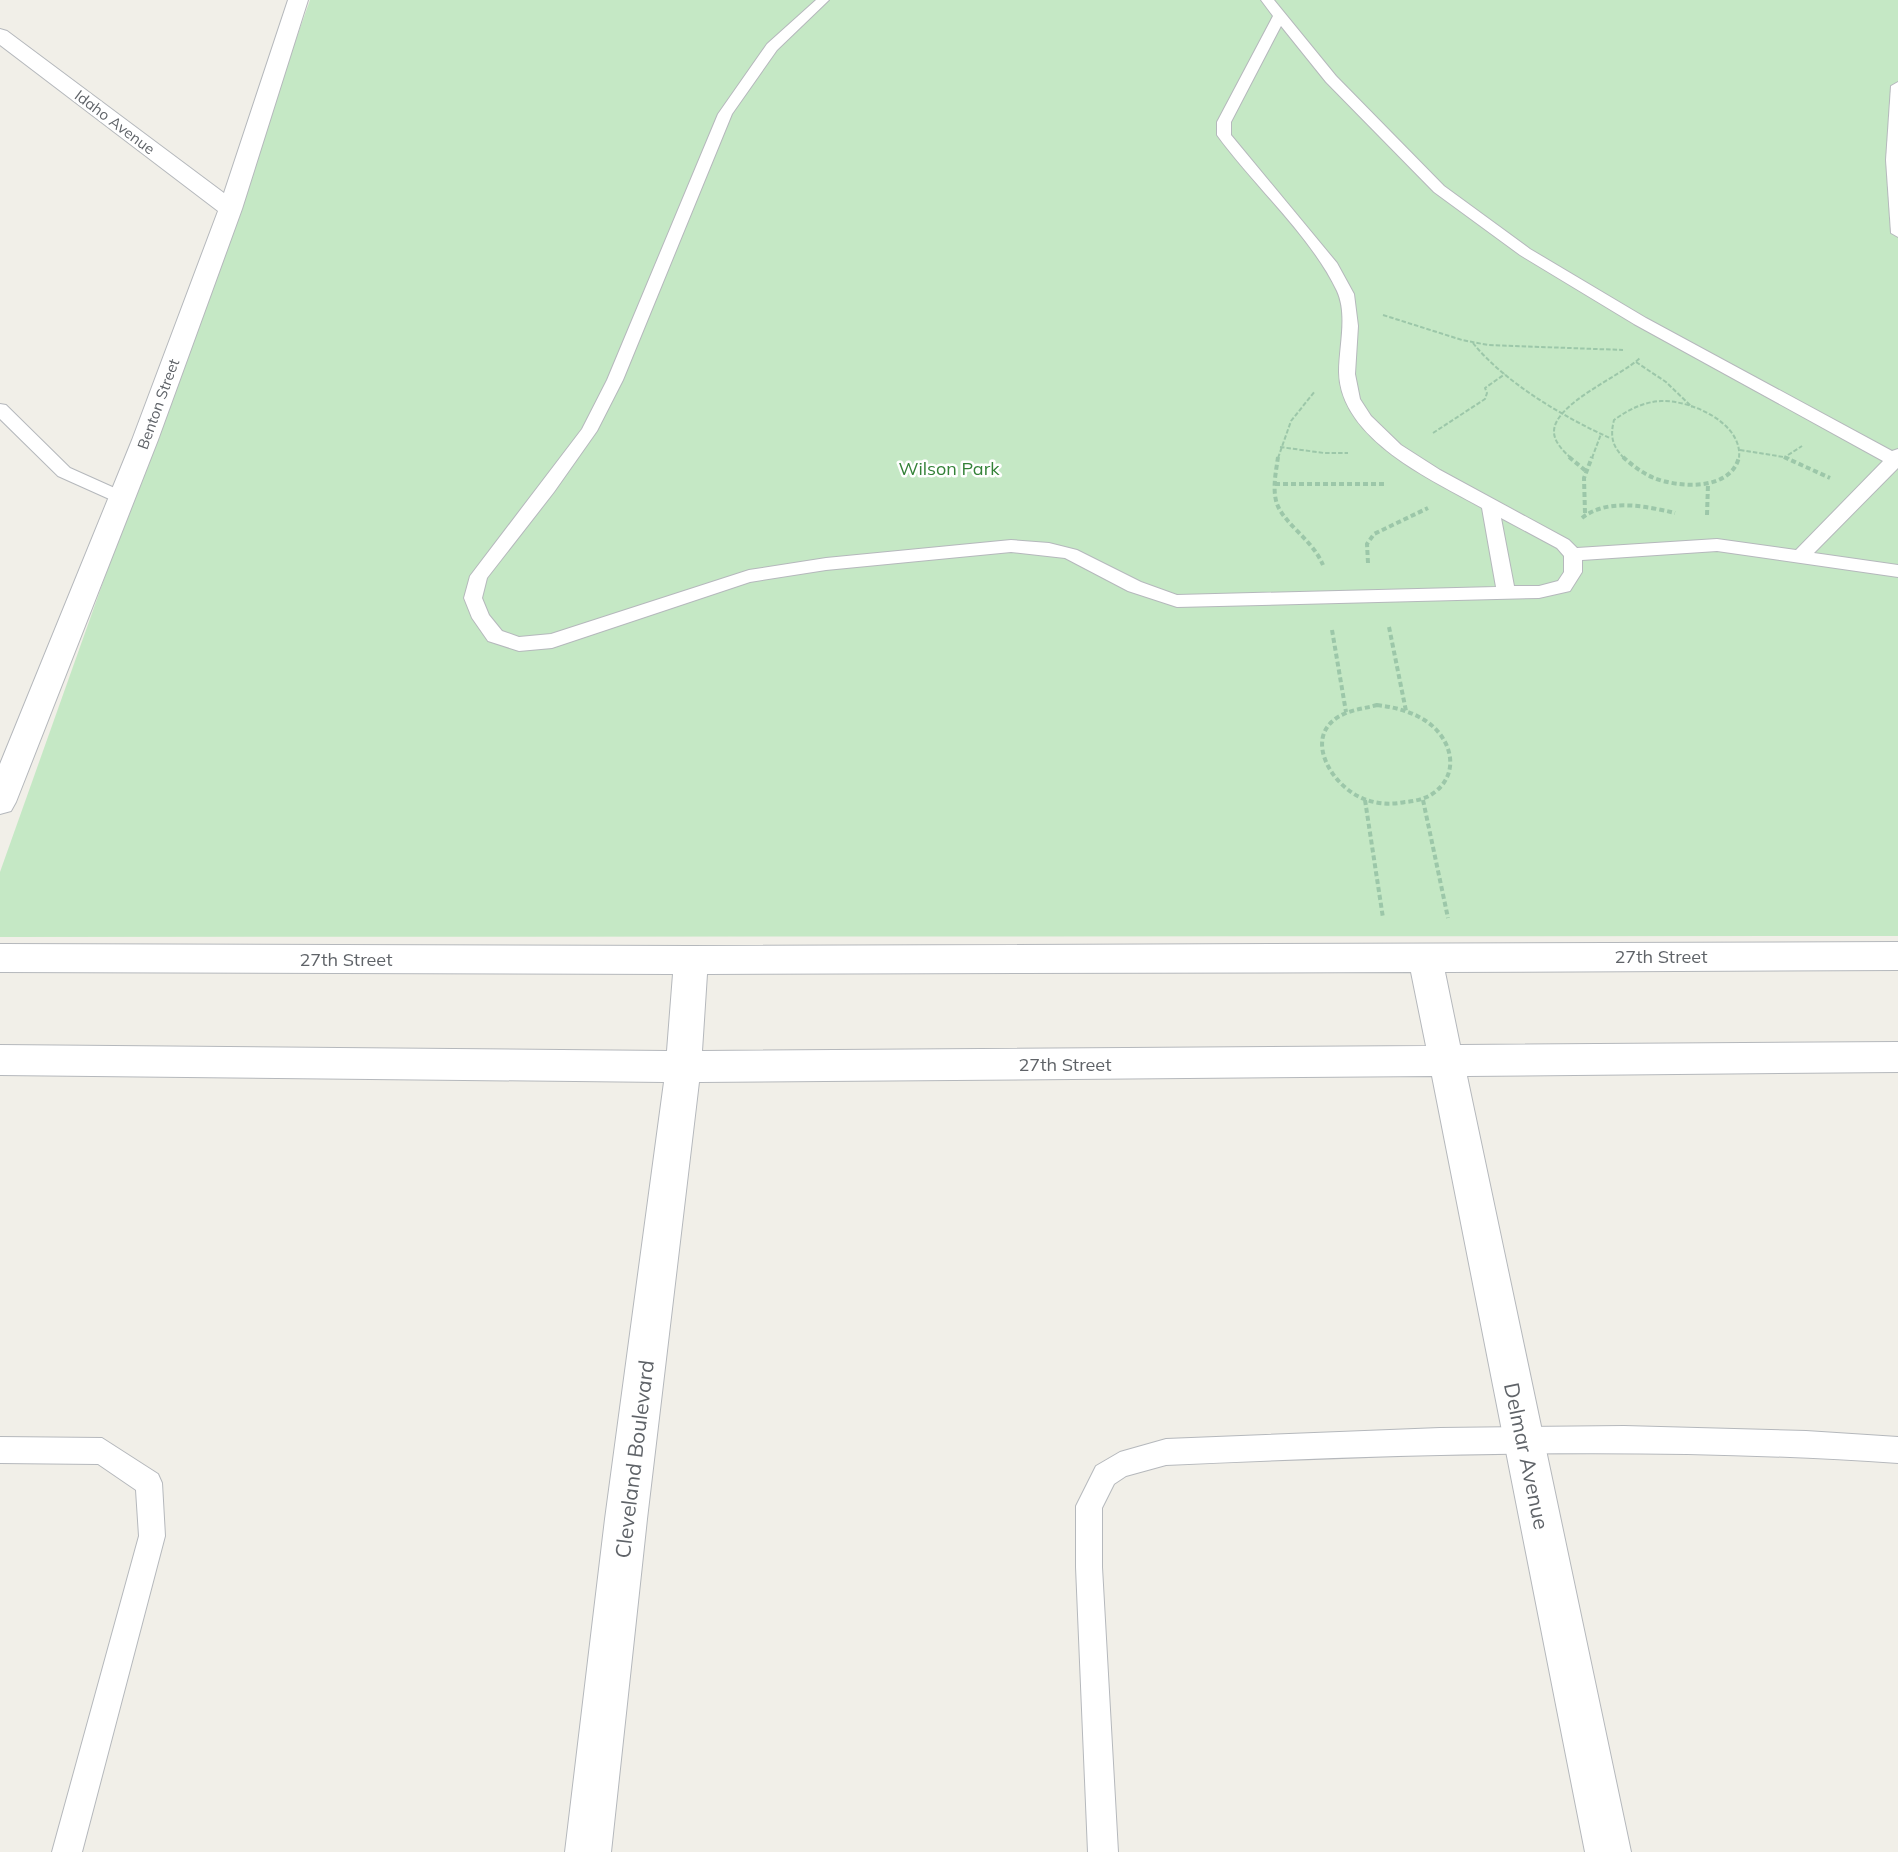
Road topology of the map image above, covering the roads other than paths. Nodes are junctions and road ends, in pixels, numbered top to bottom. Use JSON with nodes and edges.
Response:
{"nodes":[{"id":1,"x":298,"y":0,"type":"edge"},
{"id":2,"x":824,"y":0,"type":"edge"},
{"id":3,"x":1268,"y":0,"type":"edge"},
{"id":4,"x":1280,"y":16,"type":"junction"},
{"id":5,"x":0,"y":35,"type":"edge"},
{"id":6,"x":1898,"y":86,"type":"edge"},
{"id":7,"x":230,"y":209,"type":"junction"},
{"id":8,"x":1898,"y":233,"type":"edge"},
{"id":9,"x":0,"y":409,"type":"edge"},
{"id":10,"x":1896,"y":459,"type":"edge"},
{"id":11,"x":122,"y":498,"type":"junction"},
{"id":12,"x":1490,"y":504,"type":"junction"},
{"id":13,"x":1573,"y":554,"type":"junction"},
{"id":14,"x":1800,"y":557,"type":"junction"},
{"id":15,"x":1898,"y":571,"type":"edge"},
{"id":16,"x":1506,"y":593,"type":"junction"},
{"id":17,"x":0,"y":802,"type":"edge"},
{"id":18,"x":1898,"y":956,"type":"edge"},
{"id":19,"x":1440,"y":957,"type":"junction"},
{"id":20,"x":0,"y":958,"type":"edge"},
{"id":21,"x":691,"y":960,"type":"junction"},
{"id":22,"x":1898,"y":1057,"type":"edge"},
{"id":23,"x":0,"y":1060,"type":"edge"},
{"id":24,"x":1446,"y":1061,"type":"junction"},
{"id":25,"x":683,"y":1067,"type":"junction"},
{"id":26,"x":1524,"y":1440,"type":"junction"},
{"id":27,"x":0,"y":1450,"type":"edge"},
{"id":28,"x":1898,"y":1450,"type":"edge"},
{"id":29,"x":67,"y":1852,"type":"edge"},
{"id":30,"x":588,"y":1852,"type":"edge"},
{"id":31,"x":1103,"y":1852,"type":"edge"},
{"id":32,"x":1608,"y":1852,"type":"edge"}],
"edges":[{"from":1,"to":7,"type":"street","name":"Benton Street"},
{"from":2,"to":16,"type":"lane"},
{"from":3,"to":4,"type":"lane"},
{"from":4,"to":10,"type":"lane"},
{"from":4,"to":12,"type":"lane"},
{"from":5,"to":7,"type":"street","name":"Idaho Avenue"},
{"from":6,"to":8,"type":"lane"},
{"from":7,"to":11,"type":"street","name":"Benton Street"},
{"from":9,"to":11,"type":"lane"},
{"from":10,"to":14,"type":"lane"},
{"from":11,"to":17,"type":"street","name":"Benton Street"},
{"from":12,"to":13,"type":"lane"},
{"from":12,"to":16,"type":"lane"},
{"from":13,"to":14,"type":"lane"},
{"from":13,"to":16,"type":"lane"},
{"from":14,"to":15,"type":"lane"},
{"from":18,"to":19,"type":"street","name":"27th Street"},
{"from":19,"to":21,"type":"street","name":"27th Street"},
{"from":19,"to":24,"type":"street"},
{"from":20,"to":21,"type":"street","name":"27th Street"},
{"from":21,"to":25,"type":"street"},
{"from":22,"to":24,"type":"street","name":"27th Street"},
{"from":23,"to":25,"type":"street","name":"27th Street"},
{"from":24,"to":25,"type":"street","name":"27th Street"},
{"from":24,"to":26,"type":"street","name":"Delmar Avenue"},
{"from":25,"to":30,"type":"street","name":"Cleveland Boulevard"},
{"from":26,"to":28,"type":"lane"},
{"from":26,"to":31,"type":"lane"},
{"from":26,"to":32,"type":"street","name":"Delmar Avenue"},
{"from":27,"to":29,"type":"lane"}]}
